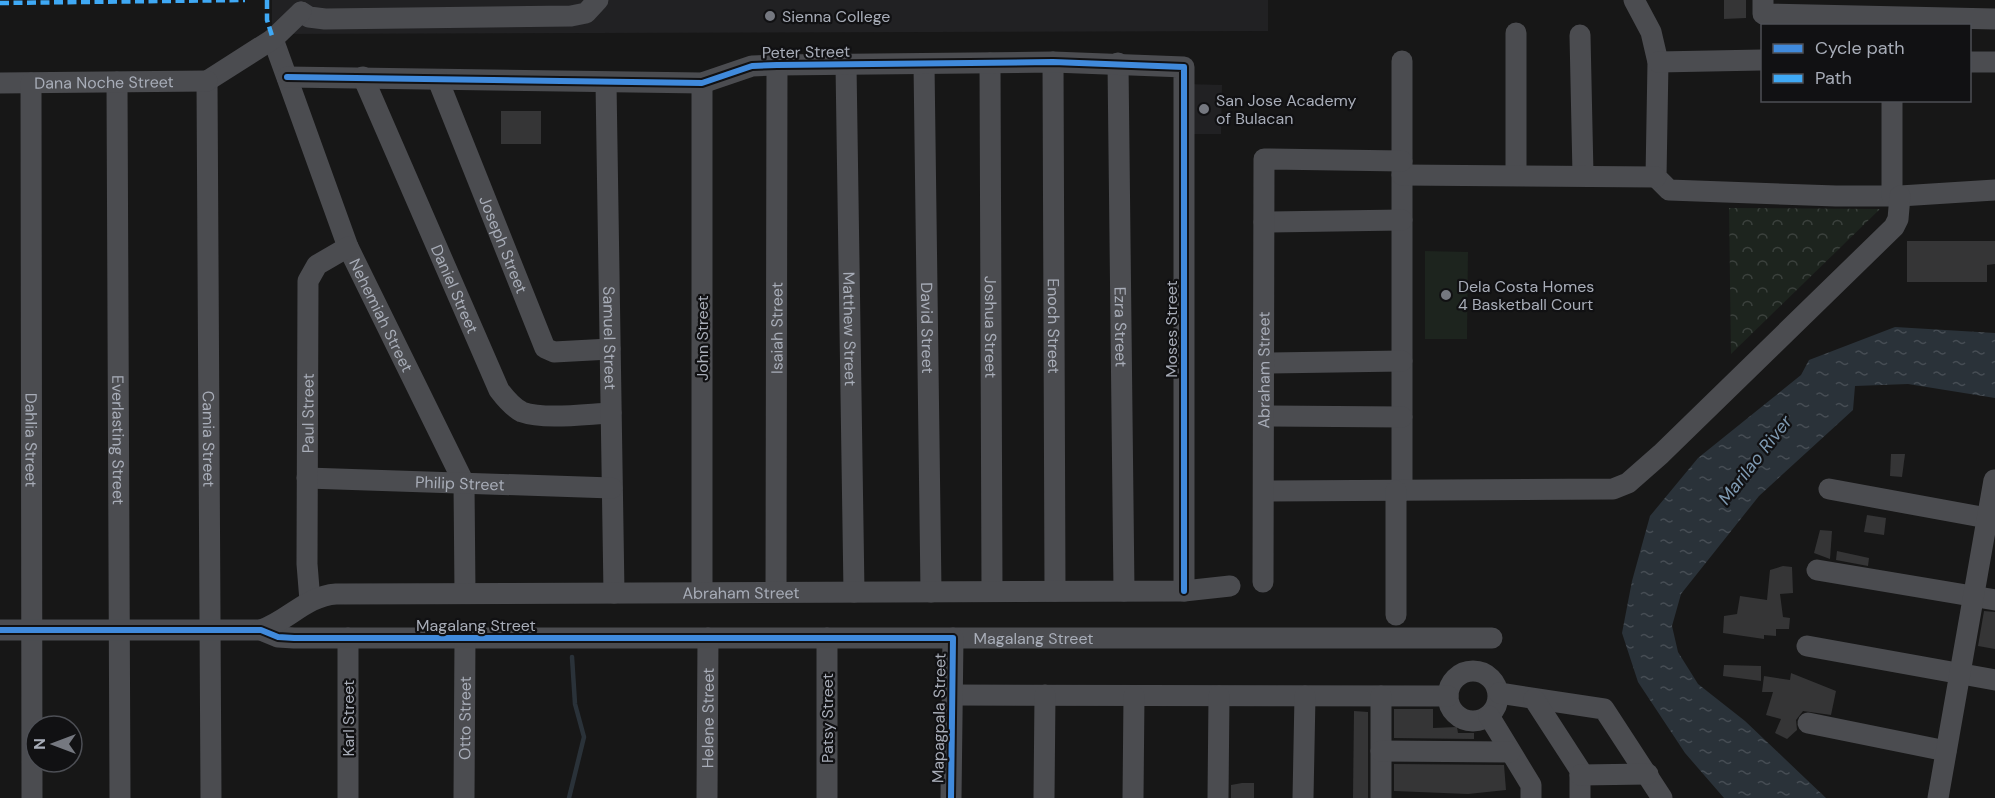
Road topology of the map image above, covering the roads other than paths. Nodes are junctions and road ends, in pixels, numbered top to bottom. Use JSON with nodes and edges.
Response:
{"nodes":[{"id":1,"x":598,"y":0,"type":"edge"},
{"id":2,"x":1634,"y":0,"type":"edge"},
{"id":3,"x":1764,"y":0,"type":"edge"},
{"id":4,"x":300,"y":6,"type":"edge"},
{"id":5,"x":1882,"y":8,"type":"edge"},
{"id":6,"x":1995,"y":19,"type":"edge"},
{"id":7,"x":1516,"y":33,"type":"dead end"},
{"id":8,"x":1580,"y":35,"type":"dead end"},
{"id":9,"x":273,"y":39,"type":"junction"},
{"id":10,"x":1761,"y":60,"type":"edge"},
{"id":11,"x":1402,"y":61,"type":"dead end"},
{"id":12,"x":1053,"y":62,"type":"junction"},
{"id":13,"x":1658,"y":62,"type":"junction"},
{"id":14,"x":1971,"y":62,"type":"edge"},
{"id":15,"x":1995,"y":62,"type":"edge"},
{"id":16,"x":990,"y":63,"type":"junction"},
{"id":17,"x":1118,"y":63,"type":"junction"},
{"id":18,"x":924,"y":64,"type":"junction"},
{"id":19,"x":777,"y":65,"type":"junction"},
{"id":20,"x":846,"y":65,"type":"junction"},
{"id":21,"x":1184,"y":67,"type":"joint"},
{"id":22,"x":287,"y":77,"type":"junction"},
{"id":23,"x":363,"y":77,"type":"junction"},
{"id":24,"x":438,"y":80,"type":"junction"},
{"id":25,"x":207,"y":81,"type":"junction"},
{"id":26,"x":117,"y":82,"type":"junction"},
{"id":27,"x":0,"y":83,"type":"edge"},
{"id":28,"x":31,"y":83,"type":"junction"},
{"id":29,"x":606,"y":83,"type":"junction"},
{"id":30,"x":702,"y":83,"type":"junction"},
{"id":31,"x":1892,"y":102,"type":"edge"},
{"id":32,"x":1402,"y":168,"type":"junction"},
{"id":33,"x":1516,"y":175,"type":"junction"},
{"id":34,"x":1582,"y":175,"type":"junction"},
{"id":35,"x":1656,"y":177,"type":"junction"},
{"id":36,"x":1995,"y":190,"type":"edge"},
{"id":37,"x":1896,"y":196,"type":"junction"},
{"id":38,"x":1402,"y":220,"type":"junction"},
{"id":39,"x":1264,"y":222,"type":"junction"},
{"id":40,"x":348,"y":247,"type":"junction"},
{"id":41,"x":610,"y":349,"type":"junction"},
{"id":42,"x":1402,"y":361,"type":"junction"},
{"id":43,"x":1264,"y":363,"type":"junction"},
{"id":44,"x":611,"y":413,"type":"junction"},
{"id":45,"x":1264,"y":416,"type":"junction"},
{"id":46,"x":1402,"y":417,"type":"junction"},
{"id":47,"x":307,"y":478,"type":"junction"},
{"id":48,"x":1994,"y":480,"type":"edge"},
{"id":49,"x":464,"y":483,"type":"junction"},
{"id":50,"x":612,"y":488,"type":"junction"},
{"id":51,"x":1829,"y":489,"type":"dead end"},
{"id":52,"x":1264,"y":491,"type":"junction"},
{"id":53,"x":1399,"y":491,"type":"junction"},
{"id":54,"x":1987,"y":518,"type":"junction"},
{"id":55,"x":1817,"y":570,"type":"dead end"},
{"id":56,"x":1263,"y":582,"type":"dead end"},
{"id":57,"x":1230,"y":586,"type":"dead end"},
{"id":58,"x":992,"y":591,"type":"junction"},
{"id":59,"x":1055,"y":591,"type":"junction"},
{"id":60,"x":1124,"y":591,"type":"junction"},
{"id":61,"x":1184,"y":591,"type":"junction"},
{"id":62,"x":702,"y":592,"type":"junction"},
{"id":63,"x":776,"y":592,"type":"junction"},
{"id":64,"x":854,"y":592,"type":"junction"},
{"id":65,"x":931,"y":592,"type":"junction"},
{"id":66,"x":465,"y":593,"type":"junction"},
{"id":67,"x":614,"y":593,"type":"junction"},
{"id":68,"x":1973,"y":597,"type":"junction"},
{"id":69,"x":1995,"y":600,"type":"edge"},
{"id":70,"x":310,"y":601,"type":"junction"},
{"id":71,"x":1396,"y":615,"type":"dead end"},
{"id":72,"x":0,"y":630,"type":"edge"},
{"id":73,"x":32,"y":630,"type":"junction"},
{"id":74,"x":119,"y":630,"type":"junction"},
{"id":75,"x":211,"y":630,"type":"junction"},
{"id":76,"x":261,"y":630,"type":"junction"},
{"id":77,"x":348,"y":638,"type":"junction"},
{"id":78,"x":465,"y":638,"type":"junction"},
{"id":79,"x":708,"y":638,"type":"junction"},
{"id":80,"x":827,"y":638,"type":"junction"},
{"id":81,"x":953,"y":638,"type":"junction"},
{"id":82,"x":1492,"y":638,"type":"dead end"},
{"id":83,"x":1807,"y":646,"type":"dead end"},
{"id":84,"x":1960,"y":675,"type":"junction"},
{"id":85,"x":1995,"y":680,"type":"edge"},
{"id":86,"x":1499,"y":693,"type":"junction"},
{"id":87,"x":953,"y":695,"type":"junction"},
{"id":88,"x":1045,"y":695,"type":"junction"},
{"id":89,"x":1134,"y":696,"type":"junction"},
{"id":90,"x":1219,"y":696,"type":"junction"},
{"id":91,"x":1305,"y":696,"type":"junction"},
{"id":92,"x":1381,"y":696,"type":"junction"},
{"id":93,"x":1448,"y":696,"type":"junction"},
{"id":94,"x":1534,"y":699,"type":"junction"},
{"id":95,"x":1489,"y":717,"type":"junction"},
{"id":96,"x":1808,"y":723,"type":"dead end"},
{"id":97,"x":1381,"y":751,"type":"junction"},
{"id":98,"x":1946,"y":751,"type":"junction"},
{"id":99,"x":1510,"y":752,"type":"junction"},
{"id":100,"x":1648,"y":774,"type":"junction"},
{"id":101,"x":1580,"y":775,"type":"junction"},
{"id":102,"x":32,"y":798,"type":"edge"},
{"id":103,"x":120,"y":798,"type":"edge"},
{"id":104,"x":211,"y":798,"type":"edge"},
{"id":105,"x":348,"y":798,"type":"edge"},
{"id":106,"x":465,"y":798,"type":"edge"},
{"id":107,"x":708,"y":798,"type":"edge"},
{"id":108,"x":827,"y":798,"type":"edge"},
{"id":109,"x":951,"y":798,"type":"edge"},
{"id":110,"x":1044,"y":798,"type":"edge"},
{"id":111,"x":1133,"y":798,"type":"edge"},
{"id":112,"x":1218,"y":798,"type":"edge"},
{"id":113,"x":1303,"y":798,"type":"edge"},
{"id":114,"x":1381,"y":798,"type":"edge"},
{"id":115,"x":1531,"y":798,"type":"edge"},
{"id":116,"x":1580,"y":798,"type":"edge"},
{"id":117,"x":1662,"y":798,"type":"edge"},
{"id":118,"x":1938,"y":798,"type":"edge"}],
"edges":[{"from":1,"to":4,"type":"street"},
{"from":2,"to":13,"type":"street"},
{"from":3,"to":5,"type":"street"},
{"from":4,"to":9,"type":"street"},
{"from":5,"to":6,"type":"street"},
{"from":7,"to":33,"type":"street"},
{"from":8,"to":34,"type":"street"},
{"from":9,"to":22,"type":"street","name":"Nehemiah Street"},
{"from":9,"to":25,"type":"street"},
{"from":10,"to":13,"type":"street"},
{"from":11,"to":32,"type":"street"},
{"from":12,"to":16,"type":"street","name":"Peter Street"},
{"from":12,"to":17,"type":"street","name":"Peter Street"},
{"from":12,"to":59,"type":"street","name":"Enoch Street"},
{"from":13,"to":35,"type":"street"},
{"from":14,"to":15,"type":"street"},
{"from":16,"to":18,"type":"street","name":"Peter Street"},
{"from":16,"to":58,"type":"street","name":"Joshua Street"},
{"from":17,"to":21,"type":"street","name":"Peter Street"},
{"from":17,"to":60,"type":"street","name":"Ezra Street"},
{"from":18,"to":20,"type":"street","name":"Peter Street"},
{"from":18,"to":65,"type":"street","name":"David Street"},
{"from":19,"to":20,"type":"street","name":"Peter Street"},
{"from":19,"to":30,"type":"street","name":"Peter Street"},
{"from":19,"to":63,"type":"street","name":"Isaiah Street"},
{"from":20,"to":64,"type":"street","name":"Matthew Street"},
{"from":21,"to":61,"type":"street","name":"Moses Street"},
{"from":22,"to":23,"type":"street","name":"Peter Street"},
{"from":22,"to":40,"type":"street","name":"Nehemiah Street"},
{"from":23,"to":24,"type":"street","name":"Peter Street"},
{"from":23,"to":44,"type":"street","name":"Daniel Street"},
{"from":24,"to":29,"type":"street","name":"Peter Street"},
{"from":24,"to":41,"type":"street","name":"Joseph Street"},
{"from":25,"to":26,"type":"street","name":"Dana Noche Street"},
{"from":25,"to":75,"type":"street","name":"Camia Street"},
{"from":26,"to":28,"type":"street","name":"Dana Noche Street"},
{"from":26,"to":74,"type":"street","name":"Everlasting Street"},
{"from":27,"to":28,"type":"street","name":"Dana Noche Street"},
{"from":28,"to":73,"type":"street","name":"Dahlia Street"},
{"from":29,"to":30,"type":"street","name":"Peter Street"},
{"from":29,"to":41,"type":"street","name":"Samuel Street"},
{"from":30,"to":62,"type":"street","name":"John Street"},
{"from":31,"to":37,"type":"street"},
{"from":32,"to":33,"type":"street"},
{"from":32,"to":38,"type":"street"},
{"from":32,"to":39,"type":"street","name":"Abraham Street"},
{"from":33,"to":34,"type":"street"},
{"from":34,"to":35,"type":"street"},
{"from":35,"to":37,"type":"street"},
{"from":36,"to":37,"type":"street"},
{"from":37,"to":53,"type":"street"},
{"from":38,"to":39,"type":"street"},
{"from":38,"to":42,"type":"street"},
{"from":39,"to":43,"type":"street","name":"Abraham Street"},
{"from":40,"to":47,"type":"street","name":"Paul Street"},
{"from":40,"to":49,"type":"street","name":"Nehemiah Street"},
{"from":41,"to":44,"type":"street","name":"Samuel Street"},
{"from":42,"to":43,"type":"street"},
{"from":42,"to":46,"type":"street"},
{"from":43,"to":45,"type":"street","name":"Abraham Street"},
{"from":44,"to":50,"type":"street","name":"Samuel Street"},
{"from":45,"to":46,"type":"street"},
{"from":45,"to":52,"type":"street","name":"Abraham Street"},
{"from":46,"to":53,"type":"street"},
{"from":47,"to":49,"type":"street","name":"Philip Street"},
{"from":47,"to":70,"type":"street","name":"Paul Street"},
{"from":48,"to":54,"type":"street"},
{"from":49,"to":50,"type":"street","name":"Philip Street"},
{"from":49,"to":66,"type":"street","name":"Nehemiah Street"},
{"from":50,"to":67,"type":"street","name":"Samuel Street"},
{"from":51,"to":54,"type":"street"},
{"from":52,"to":53,"type":"street"},
{"from":52,"to":56,"type":"street","name":"Abraham Street"},
{"from":53,"to":71,"type":"street"},
{"from":54,"to":68,"type":"street"},
{"from":55,"to":68,"type":"street"},
{"from":57,"to":61,"type":"street","name":"Abraham Street"},
{"from":58,"to":59,"type":"street","name":"Abraham Street"},
{"from":58,"to":65,"type":"street","name":"Abraham Street"},
{"from":59,"to":60,"type":"street","name":"Abraham Street"},
{"from":60,"to":61,"type":"street","name":"Abraham Street"},
{"from":62,"to":63,"type":"street","name":"Abraham Street"},
{"from":62,"to":67,"type":"street","name":"Abraham Street"},
{"from":63,"to":64,"type":"street","name":"Abraham Street"},
{"from":64,"to":65,"type":"street","name":"Abraham Street"},
{"from":66,"to":67,"type":"street","name":"Abraham Street"},
{"from":66,"to":70,"type":"street","name":"Abraham Street"},
{"from":68,"to":69,"type":"street"},
{"from":68,"to":84,"type":"street"},
{"from":70,"to":76,"type":"street","name":"Abraham Street"},
{"from":72,"to":73,"type":"street","name":"Magalang Street"},
{"from":73,"to":74,"type":"street","name":"Magalang Street"},
{"from":73,"to":102,"type":"street","name":"Dahlia Street"},
{"from":74,"to":75,"type":"street","name":"Magalang Street"},
{"from":74,"to":103,"type":"street","name":"Everlasting Street"},
{"from":75,"to":76,"type":"street","name":"Magalang Street"},
{"from":75,"to":104,"type":"street","name":"Camia Street"},
{"from":76,"to":77,"type":"street","name":"Magalang Street"},
{"from":77,"to":78,"type":"street","name":"Magalang Street"},
{"from":77,"to":105,"type":"street","name":"Karl Street"},
{"from":78,"to":79,"type":"street","name":"Magalang Street"},
{"from":78,"to":106,"type":"street","name":"Otto Street"},
{"from":79,"to":80,"type":"street","name":"Magalang Street"},
{"from":79,"to":107,"type":"street","name":"Helene Street"},
{"from":80,"to":81,"type":"street","name":"Magalang Street"},
{"from":80,"to":108,"type":"street","name":"Patsy Street"},
{"from":81,"to":82,"type":"street","name":"Magalang Street"},
{"from":81,"to":87,"type":"street","name":"Mapagpala Street"},
{"from":83,"to":84,"type":"street"},
{"from":84,"to":85,"type":"street"},
{"from":84,"to":98,"type":"street"},
{"from":86,"to":93,"type":"street"},
{"from":86,"to":94,"type":"street"},
{"from":86,"to":95,"type":"street"},
{"from":87,"to":88,"type":"street"},
{"from":87,"to":109,"type":"street","name":"Mapagpala Street"},
{"from":88,"to":89,"type":"street"},
{"from":88,"to":110,"type":"street"},
{"from":89,"to":90,"type":"street"},
{"from":89,"to":111,"type":"street"},
{"from":90,"to":91,"type":"street"},
{"from":90,"to":112,"type":"street"},
{"from":91,"to":92,"type":"street"},
{"from":91,"to":113,"type":"street"},
{"from":92,"to":93,"type":"street"},
{"from":92,"to":97,"type":"street"},
{"from":93,"to":95,"type":"street"},
{"from":94,"to":100,"type":"street"},
{"from":94,"to":101,"type":"street"},
{"from":95,"to":99,"type":"street"},
{"from":96,"to":98,"type":"street"},
{"from":97,"to":99,"type":"street"},
{"from":97,"to":114,"type":"street"},
{"from":98,"to":118,"type":"street"},
{"from":99,"to":115,"type":"street"},
{"from":100,"to":101,"type":"street"},
{"from":100,"to":117,"type":"street"},
{"from":101,"to":116,"type":"street"}]}
